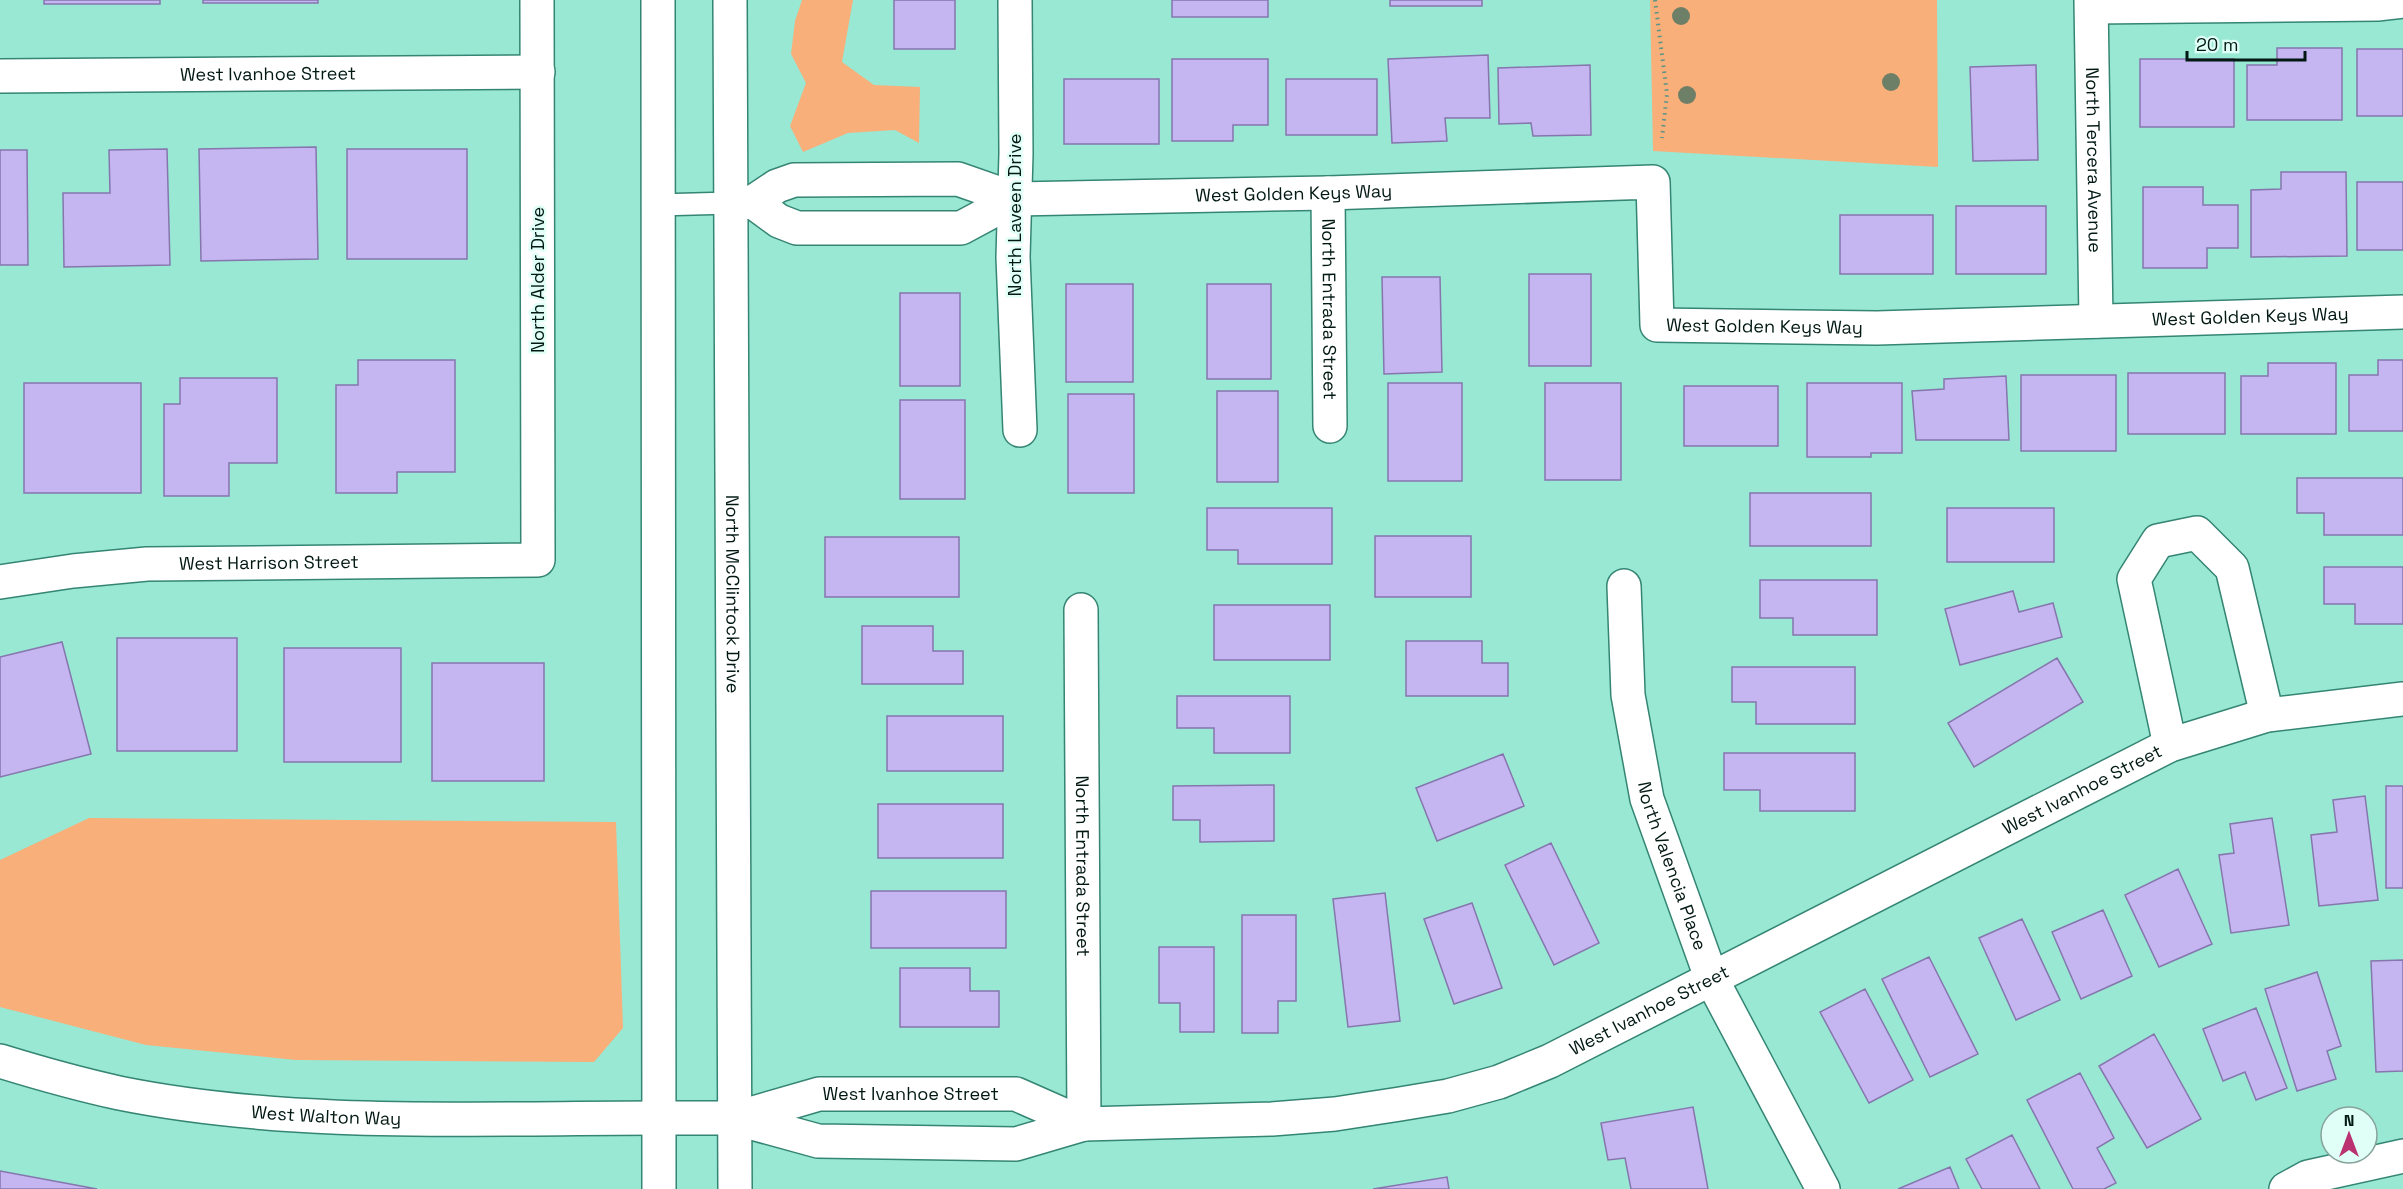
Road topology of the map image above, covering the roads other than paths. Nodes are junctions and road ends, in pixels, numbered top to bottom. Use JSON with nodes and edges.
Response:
{"nodes":[{"id":1,"x":537,"y":0,"type":"edge"},
{"id":2,"x":658,"y":0,"type":"edge"},
{"id":3,"x":730,"y":0,"type":"edge"},
{"id":4,"x":1015,"y":0,"type":"edge"},
{"id":5,"x":2403,"y":0,"type":"edge"},
{"id":6,"x":2092,"y":4,"type":"edge"},
{"id":7,"x":537,"y":72,"type":"junction"},
{"id":8,"x":0,"y":76,"type":"edge"},
{"id":9,"x":1328,"y":193,"type":"junction"},
{"id":10,"x":1015,"y":199,"type":"junction"},
{"id":11,"x":742,"y":203,"type":"junction"},
{"id":12,"x":657,"y":205,"type":"junction"},
{"id":13,"x":2403,"y":312,"type":"edge"},
{"id":14,"x":2096,"y":321,"type":"junction"},
{"id":15,"x":1330,"y":426,"type":"dead end"},
{"id":16,"x":1020,"y":430,"type":"dead end"},
{"id":17,"x":537,"y":560,"type":"joint"},
{"id":18,"x":0,"y":582,"type":"edge"},
{"id":19,"x":1623,"y":586,"type":"dead end"},
{"id":20,"x":1081,"y":610,"type":"dead end"},
{"id":21,"x":2403,"y":699,"type":"edge"},
{"id":22,"x":2267,"y":715,"type":"junction"},
{"id":23,"x":2170,"y":745,"type":"junction"},
{"id":24,"x":1712,"y":980,"type":"junction"},
{"id":25,"x":0,"y":1061,"type":"edge"},
{"id":26,"x":658,"y":1118,"type":"junction"},
{"id":27,"x":734,"y":1118,"type":"junction"},
{"id":28,"x":1084,"y":1124,"type":"junction"},
{"id":29,"x":2403,"y":1156,"type":"edge"},
{"id":30,"x":659,"y":1189,"type":"edge"},
{"id":31,"x":735,"y":1189,"type":"edge"},
{"id":32,"x":1823,"y":1189,"type":"edge"},
{"id":33,"x":2286,"y":1189,"type":"edge"}],
"edges":[{"from":1,"to":7,"type":"street","name":"North Alder Drive"},
{"from":2,"to":12,"type":"street"},
{"from":3,"to":11,"type":"street","name":"North McClintock Drive"},
{"from":4,"to":10,"type":"street","name":"North Laveen Drive"},
{"from":5,"to":6,"type":"street"},
{"from":6,"to":14,"type":"street","name":"North Tercera Avenue"},
{"from":7,"to":8,"type":"street","name":"West Ivanhoe Street"},
{"from":7,"to":17,"type":"street","name":"North Alder Drive"},
{"from":9,"to":10,"type":"street","name":"West Golden Keys Way"},
{"from":9,"to":14,"type":"street","name":"West Golden Keys Way"},
{"from":9,"to":15,"type":"street","name":"North Entrada Street"},
{"from":10,"to":11,"type":"street","name":"West Golden Keys Way"},
{"from":10,"to":11,"type":"street","name":"West Golden Keys Way"},
{"from":10,"to":16,"type":"street","name":"North Laveen Drive"},
{"from":11,"to":12,"type":"lane"},
{"from":11,"to":27,"type":"street","name":"North McClintock Drive"},
{"from":12,"to":26,"type":"street"},
{"from":13,"to":14,"type":"street","name":"West Golden Keys Way"},
{"from":17,"to":18,"type":"street","name":"West Harrison Street"},
{"from":19,"to":24,"type":"street","name":"North Valencia Place"},
{"from":20,"to":28,"type":"street","name":"North Entrada Street"},
{"from":21,"to":22,"type":"street","name":"West Ivanhoe Street"},
{"from":22,"to":23,"type":"street","name":"West Ivanhoe Street"},
{"from":22,"to":23,"type":"street","name":"West Ivanhoe Street"},
{"from":23,"to":24,"type":"street","name":"West Ivanhoe Street"},
{"from":24,"to":28,"type":"street","name":"West Ivanhoe Street"},
{"from":24,"to":32,"type":"street","name":"North Valencia Place"},
{"from":25,"to":26,"type":"street","name":"West Walton Way"},
{"from":26,"to":27,"type":"street","name":"West Ivanhoe Street"},
{"from":26,"to":30,"type":"street"},
{"from":27,"to":28,"type":"street","name":"West Ivanhoe Street"},
{"from":27,"to":28,"type":"street","name":"West Ivanhoe Street"},
{"from":27,"to":31,"type":"street","name":"North McClintock Drive"},
{"from":29,"to":33,"type":"street"}]}
